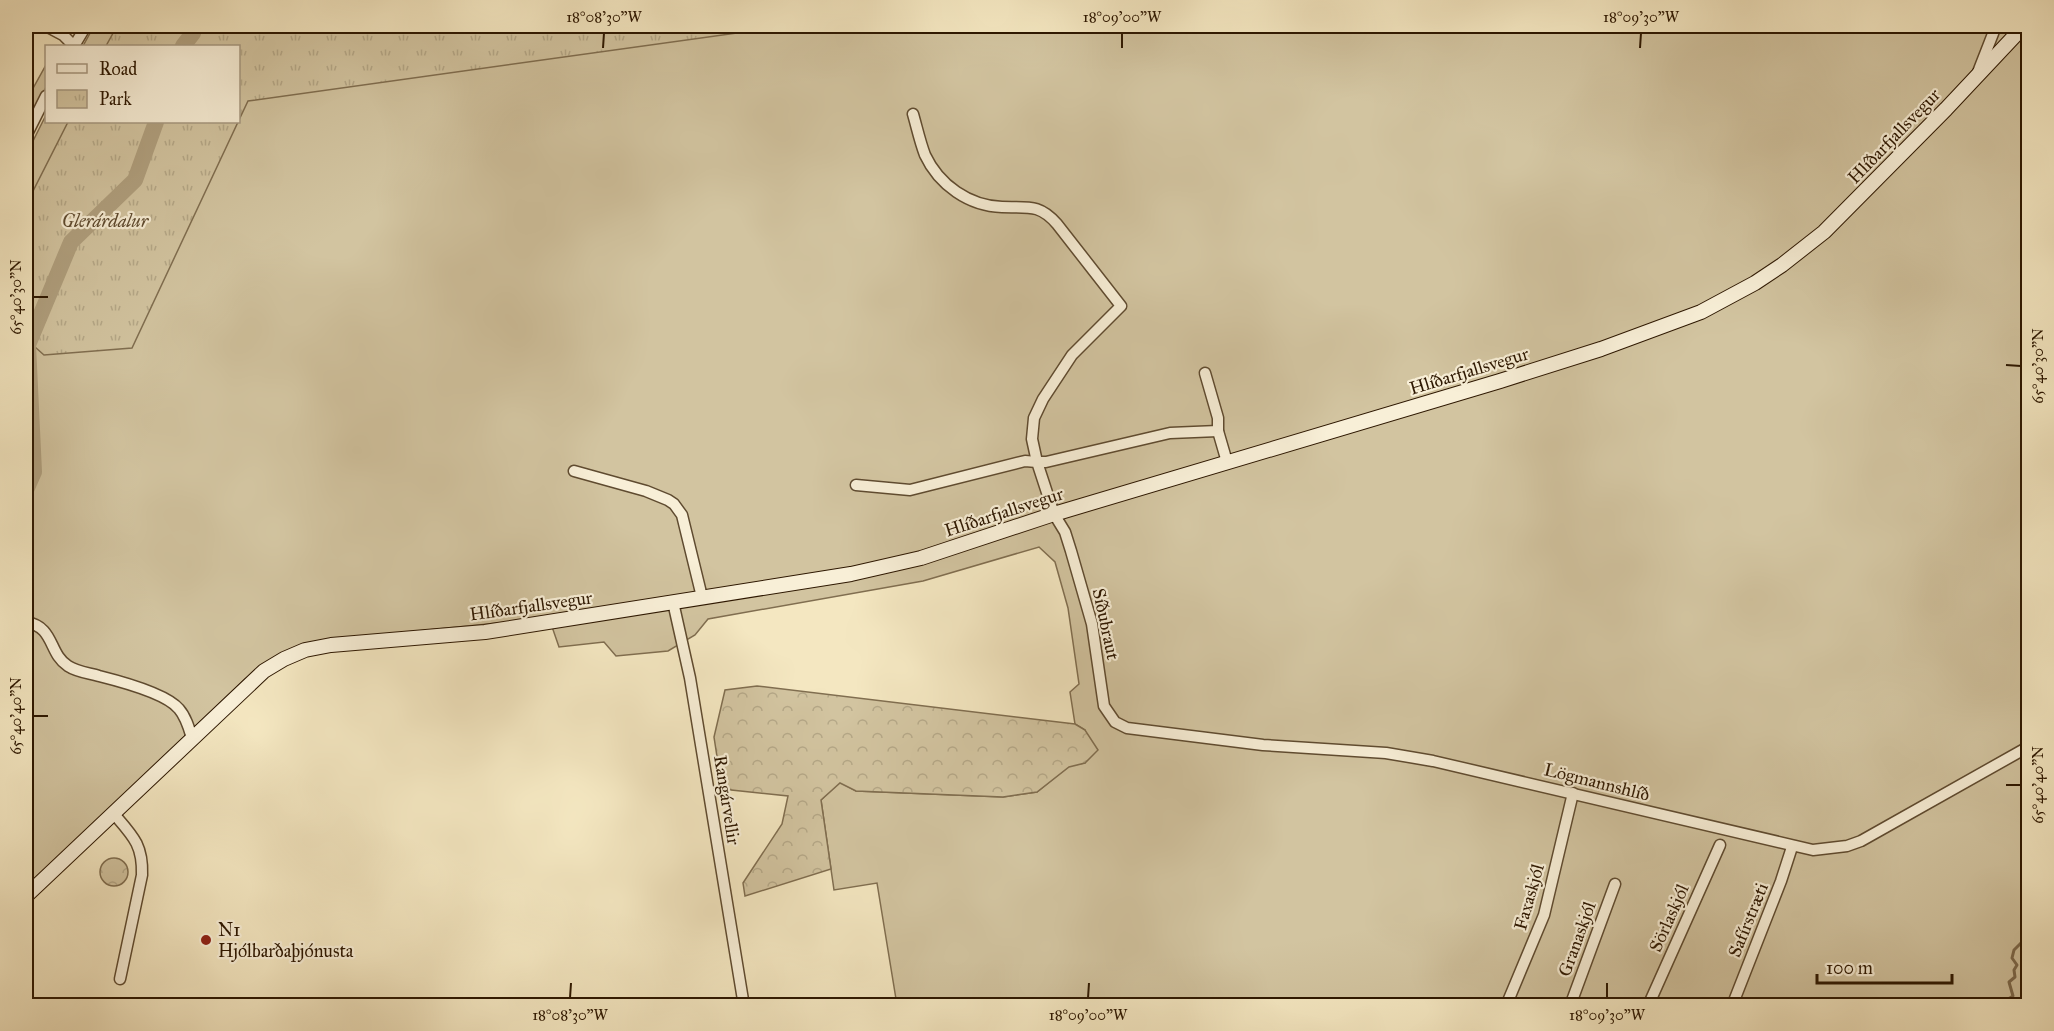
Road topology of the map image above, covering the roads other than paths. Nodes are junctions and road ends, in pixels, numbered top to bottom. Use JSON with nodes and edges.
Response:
{"nodes":[{"id":1,"x":46,"y":26,"type":"edge"},
{"id":2,"x":86,"y":26,"type":"edge"},
{"id":3,"x":1996,"y":26,"type":"edge"},
{"id":4,"x":2024,"y":26,"type":"edge"},
{"id":5,"x":73,"y":45,"type":"edge"},
{"id":6,"x":75,"y":45,"type":"edge"},
{"id":7,"x":1977,"y":75,"type":"junction"},
{"id":8,"x":45,"y":98,"type":"edge"},
{"id":9,"x":913,"y":114,"type":"dead end"},
{"id":10,"x":26,"y":136,"type":"edge"},
{"id":11,"x":1205,"y":373,"type":"dead end"},
{"id":12,"x":1218,"y":431,"type":"junction"},
{"id":13,"x":1037,"y":462,"type":"junction"},
{"id":14,"x":1227,"y":462,"type":"junction"},
{"id":15,"x":574,"y":471,"type":"dead end"},
{"id":16,"x":856,"y":485,"type":"dead end"},
{"id":17,"x":1054,"y":514,"type":"junction"},
{"id":18,"x":702,"y":597,"type":"junction"},
{"id":19,"x":673,"y":602,"type":"junction"},
{"id":20,"x":26,"y":622,"type":"edge"},
{"id":21,"x":1133,"y":729,"type":"joint"},
{"id":22,"x":192,"y":738,"type":"junction"},
{"id":23,"x":2028,"y":747,"type":"edge"},
{"id":24,"x":1573,"y":793,"type":"junction"},
{"id":25,"x":114,"y":814,"type":"junction"},
{"id":26,"x":1720,"y":845,"type":"dead end"},
{"id":27,"x":1792,"y":847,"type":"junction"},
{"id":28,"x":1615,"y":884,"type":"dead end"},
{"id":29,"x":26,"y":896,"type":"edge"},
{"id":30,"x":120,"y":979,"type":"dead end"},
{"id":31,"x":744,"y":1005,"type":"edge"},
{"id":32,"x":1506,"y":1005,"type":"edge"},
{"id":33,"x":1570,"y":1005,"type":"edge"},
{"id":34,"x":1648,"y":1005,"type":"edge"},
{"id":35,"x":1732,"y":1005,"type":"edge"}],
"edges":[{"from":1,"to":5,"type":"street"},
{"from":2,"to":6,"type":"street"},
{"from":3,"to":7,"type":"street","name":"Hlíðarfjallsvegur"},
{"from":4,"to":7,"type":"main road","name":"Hlíðarfjallsvegur"},
{"from":7,"to":14,"type":"main road","name":"Hlíðarfjallsvegur"},
{"from":8,"to":10,"type":"street"},
{"from":9,"to":13,"type":"street","name":"Síðubraut"},
{"from":11,"to":12,"type":"street"},
{"from":12,"to":13,"type":"street"},
{"from":12,"to":14,"type":"street"},
{"from":13,"to":16,"type":"street"},
{"from":13,"to":17,"type":"street","name":"Síðubraut"},
{"from":14,"to":17,"type":"main road","name":"Hlíðarfjallsvegur"},
{"from":15,"to":18,"type":"street"},
{"from":17,"to":18,"type":"main road","name":"Hlíðarfjallsvegur"},
{"from":17,"to":21,"type":"street","name":"Síðubraut"},
{"from":18,"to":19,"type":"main road","name":"Hlíðarfjallsvegur"},
{"from":19,"to":22,"type":"main road","name":"Hlíðarfjallsvegur"},
{"from":19,"to":31,"type":"street","name":"Rangárvellir"},
{"from":20,"to":22,"type":"street"},
{"from":21,"to":24,"type":"street","name":"Lögmannshlíð"},
{"from":22,"to":25,"type":"main road","name":"Hlíðarfjallsvegur"},
{"from":23,"to":27,"type":"street","name":"Lögmannshlíð"},
{"from":24,"to":27,"type":"street","name":"Lögmannshlíð"},
{"from":24,"to":32,"type":"street","name":"Faxaskjól"},
{"from":25,"to":29,"type":"main road","name":"Hlíðarfjallsvegur"},
{"from":25,"to":30,"type":"street"},
{"from":26,"to":34,"type":"street","name":"Sörlaskjól"},
{"from":27,"to":35,"type":"street","name":"Safírstræti"},
{"from":28,"to":33,"type":"street","name":"Granaskjól"}]}
